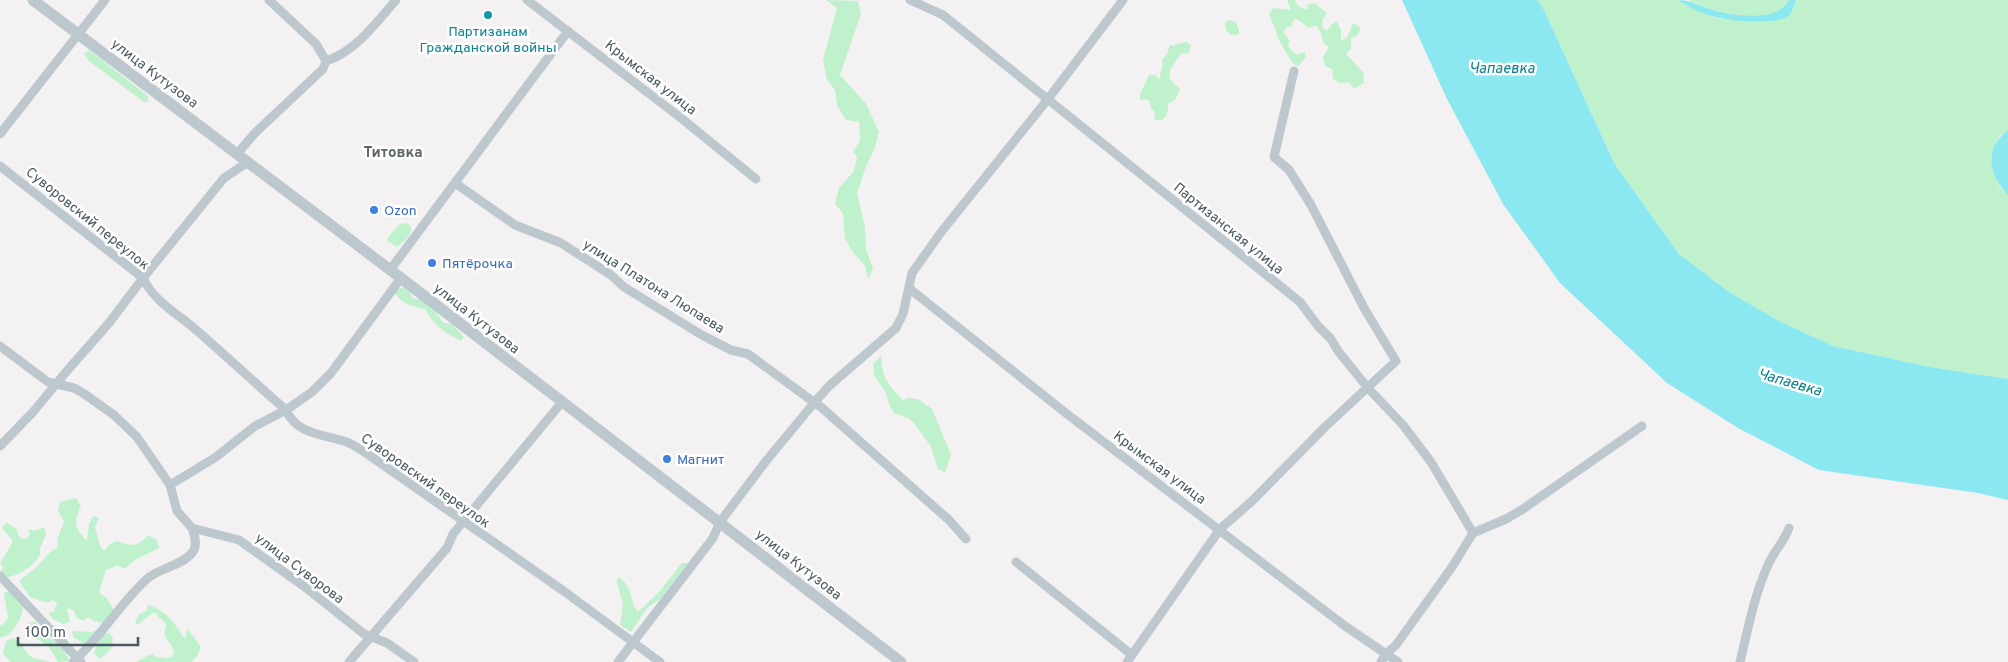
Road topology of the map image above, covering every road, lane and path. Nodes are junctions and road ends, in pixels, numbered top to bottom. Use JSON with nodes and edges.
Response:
{"nodes":[{"id":1,"x":33,"y":0,"type":"edge"},
{"id":2,"x":105,"y":0,"type":"edge"},
{"id":3,"x":269,"y":0,"type":"edge"},
{"id":4,"x":396,"y":0,"type":"edge"},
{"id":5,"x":527,"y":0,"type":"edge"},
{"id":6,"x":910,"y":0,"type":"edge"},
{"id":7,"x":1123,"y":0,"type":"edge"},
{"id":8,"x":568,"y":32,"type":"junction"},
{"id":9,"x":79,"y":34,"type":"junction"},
{"id":10,"x":326,"y":61,"type":"junction"},
{"id":11,"x":1294,"y":70,"type":"dead end"},
{"id":12,"x":1048,"y":99,"type":"junction"},
{"id":13,"x":0,"y":134,"type":"edge"},
{"id":14,"x":237,"y":154,"type":"junction"},
{"id":15,"x":248,"y":162,"type":"junction"},
{"id":16,"x":0,"y":166,"type":"edge"},
{"id":17,"x":756,"y":179,"type":"dead end"},
{"id":18,"x":455,"y":183,"type":"junction"},
{"id":19,"x":390,"y":270,"type":"junction"},
{"id":20,"x":143,"y":278,"type":"junction"},
{"id":21,"x":401,"y":278,"type":"junction"},
{"id":22,"x":910,"y":289,"type":"junction"},
{"id":23,"x":0,"y":346,"type":"edge"},
{"id":24,"x":56,"y":385,"type":"junction"},
{"id":25,"x":1368,"y":388,"type":"junction"},
{"id":26,"x":562,"y":402,"type":"junction"},
{"id":27,"x":814,"y":403,"type":"junction"},
{"id":28,"x":286,"y":410,"type":"junction"},
{"id":29,"x":1642,"y":426,"type":"dead end"},
{"id":30,"x":0,"y":446,"type":"edge"},
{"id":31,"x":170,"y":485,"type":"junction"},
{"id":32,"x":463,"y":522,"type":"junction"},
{"id":33,"x":720,"y":522,"type":"junction"},
{"id":34,"x":192,"y":528,"type":"junction"},
{"id":35,"x":1789,"y":528,"type":"dead end"},
{"id":36,"x":1220,"y":530,"type":"junction"},
{"id":37,"x":1473,"y":533,"type":"junction"},
{"id":38,"x":966,"y":539,"type":"dead end"},
{"id":39,"x":1016,"y":562,"type":"dead end"},
{"id":40,"x":0,"y":576,"type":"edge"},
{"id":41,"x":371,"y":637,"type":"junction"},
{"id":42,"x":633,"y":642,"type":"junction"},
{"id":43,"x":1130,"y":658,"type":"edge"},
{"id":44,"x":1384,"y":658,"type":"edge"},
{"id":45,"x":77,"y":661,"type":"edge"},
{"id":46,"x":349,"y":662,"type":"edge"},
{"id":47,"x":414,"y":662,"type":"edge"},
{"id":48,"x":618,"y":662,"type":"edge"},
{"id":49,"x":660,"y":662,"type":"edge"},
{"id":50,"x":901,"y":662,"type":"edge"},
{"id":51,"x":1398,"y":662,"type":"edge"},
{"id":52,"x":1740,"y":662,"type":"edge"}],
"edges":[{"from":1,"to":9,"type":"street","name":"улица Кутузова"},
{"from":2,"to":9,"type":"street"},
{"from":3,"to":10,"type":"street"},
{"from":4,"to":10,"type":"street"},
{"from":5,"to":8,"type":"street","name":"Крымская улица"},
{"from":6,"to":12,"type":"street","name":"Партизанская улица"},
{"from":7,"to":12,"type":"street"},
{"from":8,"to":17,"type":"street","name":"Крымская улица"},
{"from":8,"to":18,"type":"street"},
{"from":9,"to":13,"type":"street"},
{"from":9,"to":14,"type":"street","name":"улица Кутузова"},
{"from":10,"to":14,"type":"street"},
{"from":11,"to":25,"type":"street"},
{"from":12,"to":22,"type":"street"},
{"from":12,"to":25,"type":"street","name":"Партизанская улица"},
{"from":14,"to":15,"type":"street","name":"улица Кутузова"},
{"from":15,"to":19,"type":"street","name":"улица Кутузова"},
{"from":15,"to":20,"type":"street"},
{"from":16,"to":20,"type":"street","name":"Суворовский переулок"},
{"from":18,"to":19,"type":"street"},
{"from":18,"to":27,"type":"street","name":"улица Платона Люпаева"},
{"from":19,"to":21,"type":"street","name":"улица Кутузова"},
{"from":20,"to":24,"type":"street"},
{"from":20,"to":28,"type":"street","name":"Суворовский переулок"},
{"from":21,"to":26,"type":"street","name":"улица Кутузова"},
{"from":21,"to":28,"type":"street"},
{"from":22,"to":27,"type":"street"},
{"from":22,"to":36,"type":"street","name":"Крымская улица"},
{"from":23,"to":24,"type":"street"},
{"from":24,"to":30,"type":"street"},
{"from":24,"to":31,"type":"street"},
{"from":25,"to":36,"type":"street"},
{"from":25,"to":37,"type":"street","name":"Партизанская улица"},
{"from":26,"to":32,"type":"street"},
{"from":26,"to":33,"type":"street","name":"улица Кутузова"},
{"from":27,"to":33,"type":"street"},
{"from":27,"to":38,"type":"street","name":"улица Платона Люпаева"},
{"from":28,"to":31,"type":"street"},
{"from":28,"to":32,"type":"street","name":"Суворовский переулок"},
{"from":29,"to":37,"type":"street"},
{"from":31,"to":34,"type":"street"},
{"from":32,"to":41,"type":"street"},
{"from":32,"to":42,"type":"street","name":"Суворовский переулок"},
{"from":33,"to":42,"type":"street"},
{"from":33,"to":50,"type":"street","name":"улица Кутузова"},
{"from":34,"to":41,"type":"street","name":"улица Суворова"},
{"from":34,"to":45,"type":"street"},
{"from":35,"to":52,"type":"street"},
{"from":36,"to":43,"type":"street"},
{"from":36,"to":44,"type":"street","name":"Крымская улица"},
{"from":37,"to":44,"type":"street"},
{"from":39,"to":43,"type":"street"},
{"from":40,"to":45,"type":"street"},
{"from":41,"to":46,"type":"street"},
{"from":41,"to":47,"type":"street","name":"улица Суворова"},
{"from":42,"to":48,"type":"street"},
{"from":42,"to":49,"type":"street","name":"Суворовский переулок"},
{"from":44,"to":51,"type":"street","name":"Крымская улица"}]}
